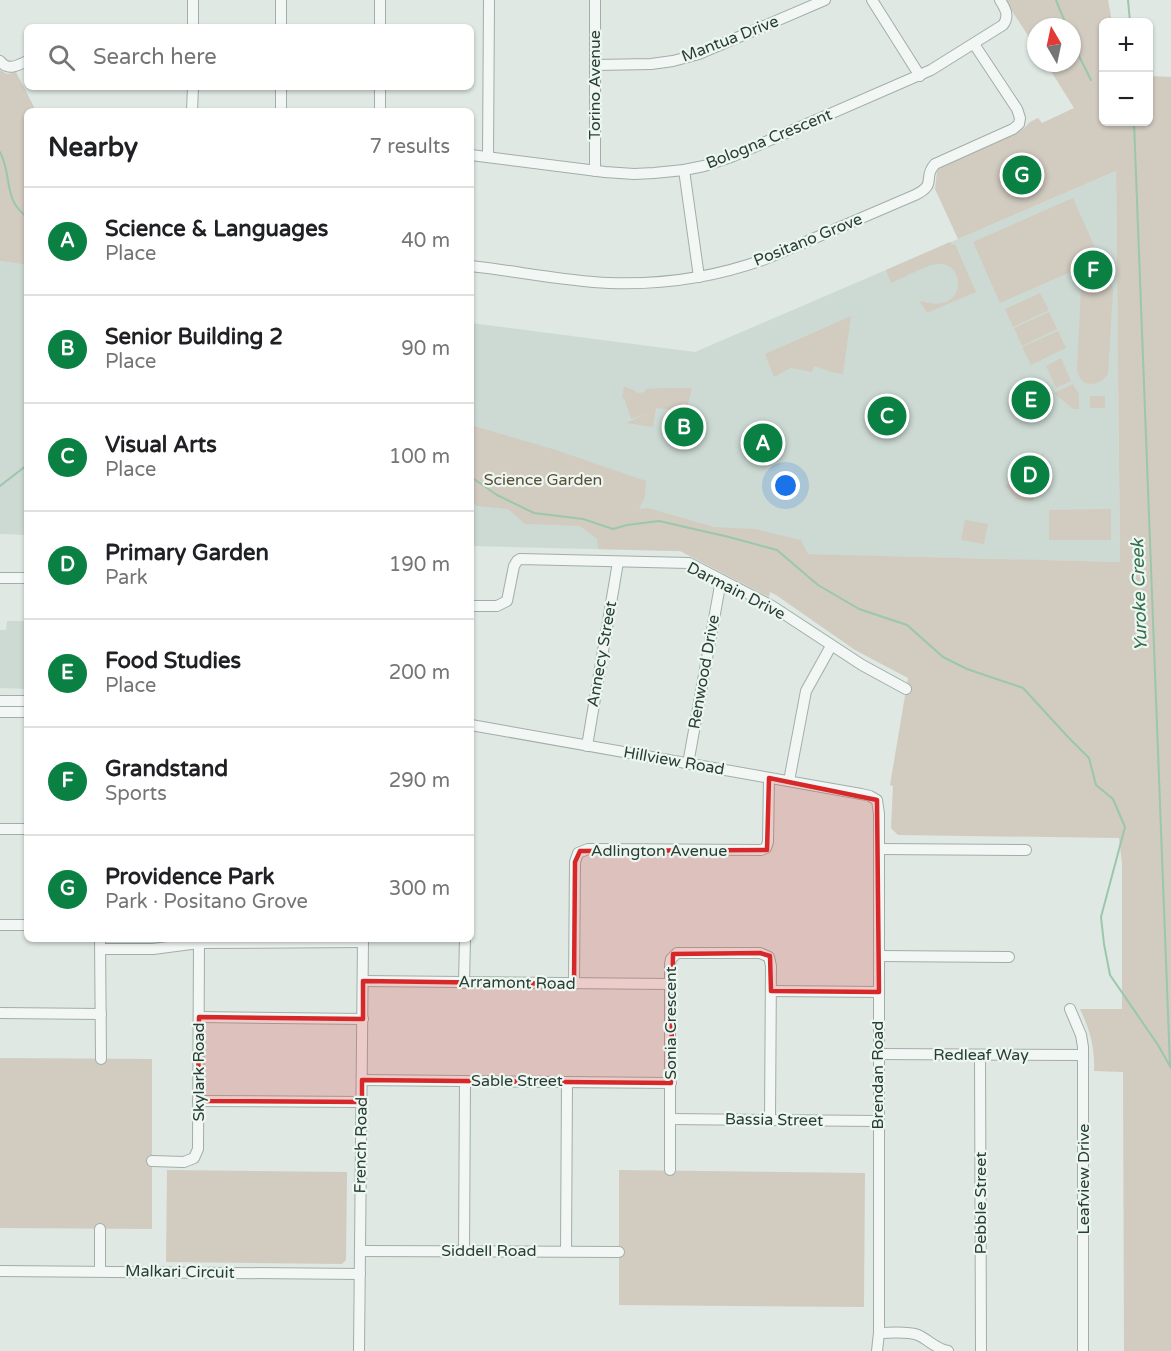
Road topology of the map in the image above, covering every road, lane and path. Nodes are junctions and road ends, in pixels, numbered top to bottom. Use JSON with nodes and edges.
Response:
{"nodes":[{"id":1,"x":193,"y":0,"type":"edge"},
{"id":2,"x":281,"y":0,"type":"edge"},
{"id":3,"x":380,"y":0,"type":"edge"},
{"id":4,"x":489,"y":0,"type":"edge"},
{"id":5,"x":596,"y":0,"type":"edge"},
{"id":6,"x":825,"y":0,"type":"edge"},
{"id":7,"x":872,"y":0,"type":"edge"},
{"id":8,"x":1000,"y":0,"type":"edge"},
{"id":9,"x":193,"y":24,"type":"edge"},
{"id":10,"x":281,"y":24,"type":"edge"},
{"id":11,"x":380,"y":24,"type":"edge"},
{"id":12,"x":974,"y":44,"type":"junction"},
{"id":13,"x":0,"y":61,"type":"edge"},
{"id":14,"x":24,"y":62,"type":"edge"},
{"id":15,"x":595,"y":65,"type":"junction"},
{"id":16,"x":920,"y":76,"type":"junction"},
{"id":17,"x":193,"y":90,"type":"edge"},
{"id":18,"x":281,"y":90,"type":"edge"},
{"id":19,"x":380,"y":90,"type":"edge"},
{"id":20,"x":192,"y":108,"type":"edge"},
{"id":21,"x":281,"y":108,"type":"edge"},
{"id":22,"x":380,"y":108,"type":"edge"},
{"id":23,"x":474,"y":155,"type":"edge"},
{"id":24,"x":488,"y":157,"type":"junction"},
{"id":25,"x":684,"y":170,"type":"junction"},
{"id":26,"x":595,"y":171,"type":"junction"},
{"id":27,"x":474,"y":266,"type":"edge"},
{"id":28,"x":699,"y":277,"type":"junction"},
{"id":29,"x":618,"y":562,"type":"junction"},
{"id":30,"x":0,"y":578,"type":"edge"},
{"id":31,"x":24,"y":578,"type":"edge"},
{"id":32,"x":720,"y":580,"type":"junction"},
{"id":33,"x":474,"y":606,"type":"edge"},
{"id":34,"x":831,"y":646,"type":"junction"},
{"id":35,"x":906,"y":689,"type":"dead end"},
{"id":36,"x":0,"y":700,"type":"edge"},
{"id":37,"x":24,"y":701,"type":"edge"},
{"id":38,"x":0,"y":712,"type":"edge"},
{"id":39,"x":24,"y":712,"type":"edge"},
{"id":40,"x":474,"y":726,"type":"edge"},
{"id":41,"x":587,"y":746,"type":"junction"},
{"id":42,"x":688,"y":764,"type":"junction"},
{"id":43,"x":769,"y":778,"type":"junction"},
{"id":44,"x":789,"y":782,"type":"junction"},
{"id":45,"x":877,"y":800,"type":"joint"},
{"id":46,"x":0,"y":829,"type":"edge"},
{"id":47,"x":24,"y":829,"type":"edge"},
{"id":48,"x":879,"y":849,"type":"junction"},
{"id":49,"x":1026,"y":850,"type":"dead end"},
{"id":50,"x":0,"y":925,"type":"edge"},
{"id":51,"x":24,"y":925,"type":"edge"},
{"id":52,"x":254,"y":942,"type":"edge"},
{"id":53,"x":363,"y":942,"type":"edge"},
{"id":54,"x":465,"y":942,"type":"edge"},
{"id":55,"x":199,"y":943,"type":"junction"},
{"id":56,"x":101,"y":944,"type":"edge"},
{"id":57,"x":879,"y":956,"type":"junction"},
{"id":58,"x":1009,"y":957,"type":"dead end"},
{"id":59,"x":363,"y":981,"type":"junction"},
{"id":60,"x":464,"y":983,"type":"junction"},
{"id":61,"x":574,"y":984,"type":"junction"},
{"id":62,"x":670,"y":984,"type":"junction"},
{"id":63,"x":771,"y":991,"type":"junction"},
{"id":64,"x":879,"y":992,"type":"junction"},
{"id":65,"x":1070,"y":1008,"type":"dead end"},
{"id":66,"x":0,"y":1013,"type":"edge"},
{"id":67,"x":101,"y":1014,"type":"junction"},
{"id":68,"x":199,"y":1017,"type":"junction"},
{"id":69,"x":363,"y":1019,"type":"junction"},
{"id":70,"x":878,"y":1054,"type":"junction"},
{"id":71,"x":980,"y":1055,"type":"junction"},
{"id":72,"x":1083,"y":1055,"type":"junction"},
{"id":73,"x":101,"y":1059,"type":"dead end"},
{"id":74,"x":362,"y":1080,"type":"junction"},
{"id":75,"x":465,"y":1081,"type":"junction"},
{"id":76,"x":567,"y":1082,"type":"junction"},
{"id":77,"x":671,"y":1083,"type":"junction"},
{"id":78,"x":198,"y":1101,"type":"junction"},
{"id":79,"x":362,"y":1102,"type":"junction"},
{"id":80,"x":670,"y":1119,"type":"junction"},
{"id":81,"x":770,"y":1120,"type":"junction"},
{"id":82,"x":878,"y":1122,"type":"junction"},
{"id":83,"x":152,"y":1161,"type":"dead end"},
{"id":84,"x":670,"y":1170,"type":"dead end"},
{"id":85,"x":100,"y":1229,"type":"dead end"},
{"id":86,"x":360,"y":1251,"type":"junction"},
{"id":87,"x":465,"y":1251,"type":"junction"},
{"id":88,"x":566,"y":1251,"type":"junction"},
{"id":89,"x":619,"y":1251,"type":"dead end"},
{"id":90,"x":0,"y":1270,"type":"edge"},
{"id":91,"x":100,"y":1271,"type":"junction"},
{"id":92,"x":360,"y":1274,"type":"junction"},
{"id":93,"x":879,"y":1332,"type":"junction"},
{"id":94,"x":359,"y":1351,"type":"edge"},
{"id":95,"x":877,"y":1351,"type":"edge"},
{"id":96,"x":948,"y":1351,"type":"edge"},
{"id":97,"x":981,"y":1351,"type":"edge"},
{"id":98,"x":1083,"y":1351,"type":"edge"}],
"edges":[{"from":1,"to":9,"type":"street"},
{"from":2,"to":10,"type":"street"},
{"from":3,"to":11,"type":"street"},
{"from":4,"to":24,"type":"street"},
{"from":5,"to":15,"type":"street","name":"Torino Avenue"},
{"from":6,"to":15,"type":"street","name":"Mantua Drive"},
{"from":7,"to":16,"type":"street"},
{"from":8,"to":12,"type":"street","name":"Bologna Crescent"},
{"from":12,"to":16,"type":"street","name":"Bologna Crescent"},
{"from":12,"to":28,"type":"street","name":"Positano Grove"},
{"from":13,"to":14,"type":"street"},
{"from":15,"to":26,"type":"street","name":"Torino Avenue"},
{"from":16,"to":25,"type":"street","name":"Bologna Crescent"},
{"from":17,"to":20,"type":"street"},
{"from":18,"to":21,"type":"street"},
{"from":19,"to":22,"type":"street"},
{"from":23,"to":24,"type":"street","name":"Bologna Crescent"},
{"from":24,"to":26,"type":"street","name":"Bologna Crescent"},
{"from":25,"to":26,"type":"street","name":"Bologna Crescent"},
{"from":25,"to":28,"type":"street"},
{"from":27,"to":28,"type":"street","name":"Positano Grove"},
{"from":29,"to":32,"type":"street","name":"Darmain Drive"},
{"from":29,"to":33,"type":"street","name":"Darmain Drive"},
{"from":29,"to":41,"type":"street","name":"Annecy Street"},
{"from":30,"to":31,"type":"street"},
{"from":32,"to":34,"type":"street","name":"Darmain Drive"},
{"from":32,"to":42,"type":"street","name":"Renwood Drive"},
{"from":34,"to":35,"type":"street","name":"Darmain Drive"},
{"from":34,"to":44,"type":"street"},
{"from":36,"to":37,"type":"street"},
{"from":38,"to":39,"type":"street"},
{"from":40,"to":41,"type":"street","name":"Hillview Road"},
{"from":41,"to":42,"type":"street","name":"Hillview Road"},
{"from":42,"to":43,"type":"street","name":"Hillview Road"},
{"from":43,"to":44,"type":"street","name":"Hillview Road"},
{"from":43,"to":61,"type":"street","name":"Adlington Avenue"},
{"from":44,"to":45,"type":"street","name":"Hillview Road"},
{"from":45,"to":48,"type":"street","name":"Brendan Road"},
{"from":46,"to":47,"type":"street"},
{"from":48,"to":49,"type":"street"},
{"from":48,"to":57,"type":"street","name":"Brendan Road"},
{"from":50,"to":51,"type":"street"},
{"from":52,"to":55,"type":"street"},
{"from":53,"to":59,"type":"street","name":"French Road"},
{"from":54,"to":60,"type":"street"},
{"from":55,"to":56,"type":"street"},
{"from":55,"to":68,"type":"street","name":"Skylark Road"},
{"from":56,"to":67,"type":"street"},
{"from":57,"to":58,"type":"street"},
{"from":57,"to":64,"type":"street","name":"Brendan Road"},
{"from":59,"to":60,"type":"street","name":"Arramont Road"},
{"from":59,"to":69,"type":"street","name":"French Road"},
{"from":60,"to":61,"type":"street","name":"Arramont Road"},
{"from":61,"to":62,"type":"street","name":"Arramont Road"},
{"from":62,"to":63,"type":"street","name":"Sonia Crescent"},
{"from":62,"to":77,"type":"street","name":"Sonia Crescent"},
{"from":63,"to":64,"type":"street"},
{"from":63,"to":81,"type":"street","name":"Sonia Crescent"},
{"from":64,"to":70,"type":"street","name":"Brendan Road"},
{"from":65,"to":72,"type":"street","name":"Leafview Drive"},
{"from":66,"to":67,"type":"street"},
{"from":67,"to":73,"type":"street"},
{"from":68,"to":69,"type":"street"},
{"from":68,"to":78,"type":"street","name":"Skylark Road"},
{"from":69,"to":74,"type":"street","name":"French Road"},
{"from":70,"to":71,"type":"street","name":"Redleaf Way"},
{"from":70,"to":82,"type":"street","name":"Brendan Road"},
{"from":71,"to":72,"type":"street","name":"Redleaf Way"},
{"from":71,"to":97,"type":"street","name":"Pebble Street"},
{"from":72,"to":98,"type":"street","name":"Leafview Drive"},
{"from":74,"to":75,"type":"street","name":"Sable Street"},
{"from":74,"to":79,"type":"street","name":"French Road"},
{"from":75,"to":76,"type":"street","name":"Sable Street"},
{"from":75,"to":87,"type":"street"},
{"from":76,"to":77,"type":"street","name":"Sable Street"},
{"from":76,"to":88,"type":"street"},
{"from":77,"to":80,"type":"street","name":"Sonia Crescent"},
{"from":78,"to":79,"type":"street"},
{"from":78,"to":83,"type":"street","name":"Skylark Road"},
{"from":79,"to":86,"type":"street","name":"French Road"},
{"from":80,"to":81,"type":"street","name":"Bassia Street"},
{"from":80,"to":84,"type":"street","name":"Sonia Crescent"},
{"from":81,"to":82,"type":"street","name":"Bassia Street"},
{"from":82,"to":93,"type":"street","name":"Brendan Road"},
{"from":85,"to":91,"type":"street"},
{"from":86,"to":87,"type":"street","name":"Siddell Road"},
{"from":86,"to":92,"type":"street","name":"French Road"},
{"from":87,"to":88,"type":"street","name":"Siddell Road"},
{"from":88,"to":89,"type":"street","name":"Siddell Road"},
{"from":90,"to":91,"type":"street","name":"Malkari Circuit"},
{"from":91,"to":92,"type":"street","name":"Malkari Circuit"},
{"from":92,"to":94,"type":"street","name":"French Road"},
{"from":93,"to":95,"type":"street","name":"Brendan Road"},
{"from":93,"to":96,"type":"street"}]}
